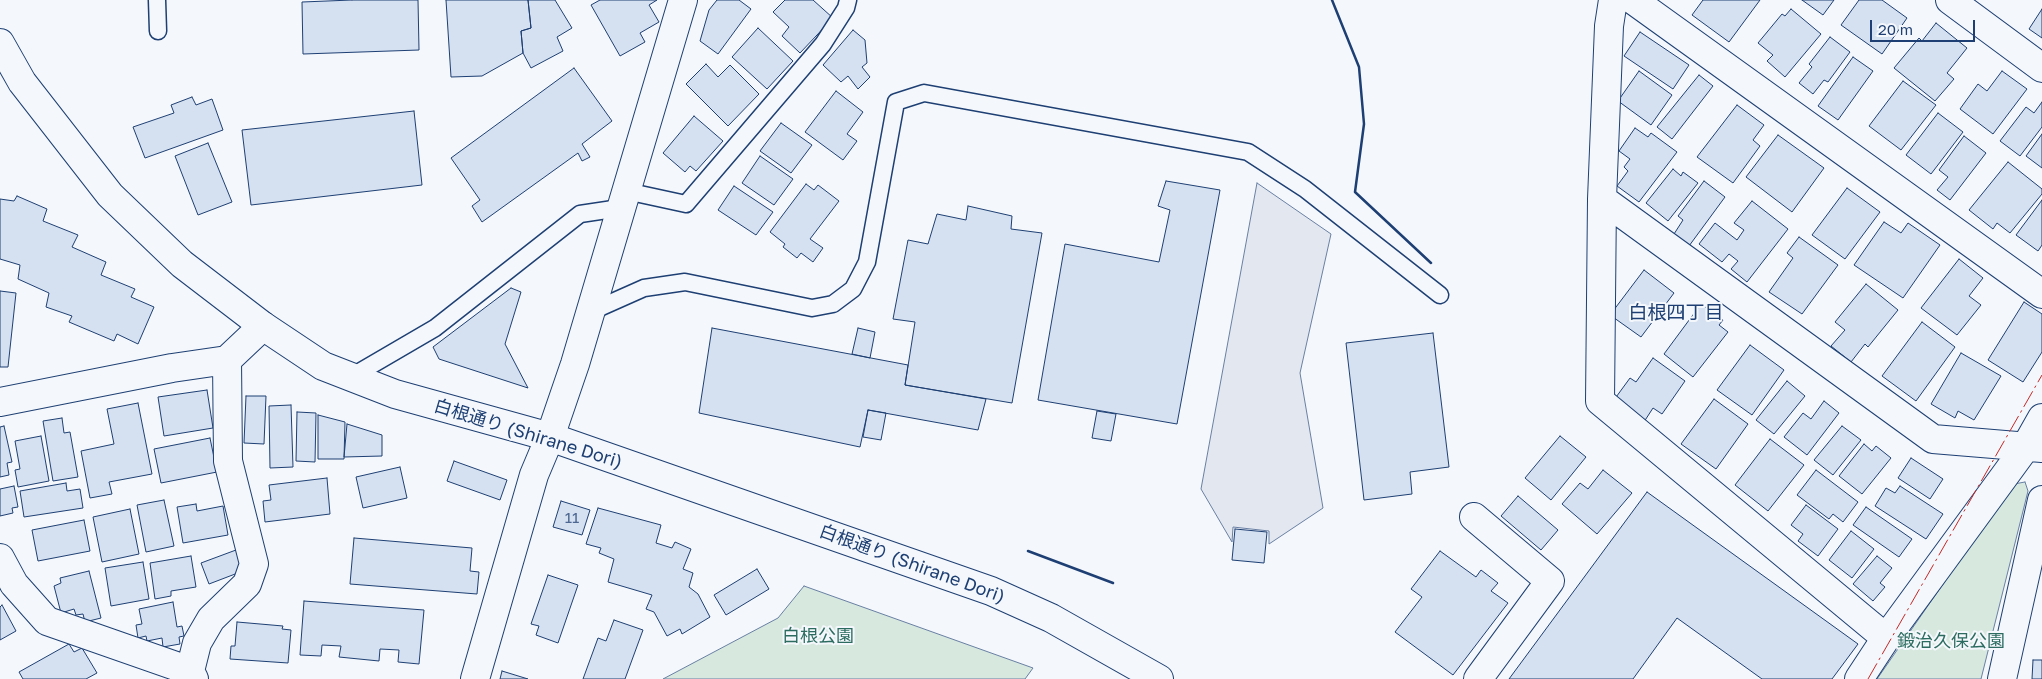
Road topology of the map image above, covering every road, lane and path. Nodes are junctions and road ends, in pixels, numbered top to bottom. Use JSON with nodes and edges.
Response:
{"nodes":[{"id":1,"x":157,"y":0,"type":"edge"},
{"id":2,"x":683,"y":0,"type":"edge"},
{"id":3,"x":848,"y":0,"type":"edge"},
{"id":4,"x":1614,"y":0,"type":"edge"},
{"id":5,"x":1633,"y":0,"type":"edge"},
{"id":6,"x":1950,"y":0,"type":"edge"},
{"id":7,"x":158,"y":31,"type":"dead end"},
{"id":8,"x":0,"y":43,"type":"edge"},
{"id":9,"x":2042,"y":68,"type":"edge"},
{"id":10,"x":1602,"y":199,"type":"junction"},
{"id":11,"x":623,"y":200,"type":"junction"},
{"id":12,"x":2042,"y":294,"type":"edge"},
{"id":13,"x":1440,"y":295,"type":"dead end"},
{"id":14,"x":590,"y":312,"type":"junction"},
{"id":15,"x":263,"y":326,"type":"junction"},
{"id":16,"x":227,"y":360,"type":"junction"},
{"id":17,"x":351,"y":377,"type":"junction"},
{"id":18,"x":0,"y":402,"type":"edge"},
{"id":19,"x":2042,"y":418,"type":"edge"},
{"id":20,"x":550,"y":437,"type":"junction"},
{"id":21,"x":2033,"y":448,"type":"edge"},
{"id":22,"x":2042,"y":500,"type":"edge"},
{"id":23,"x":1474,"y":517,"type":"dead end"},
{"id":24,"x":0,"y":558,"type":"edge"},
{"id":25,"x":1886,"y":638,"type":"junction"},
{"id":26,"x":192,"y":675,"type":"edge"},
{"id":27,"x":475,"y":679,"type":"edge"},
{"id":28,"x":1159,"y":679,"type":"edge"},
{"id":29,"x":1478,"y":679,"type":"edge"},
{"id":30,"x":1859,"y":679,"type":"edge"},
{"id":31,"x":2002,"y":679,"type":"edge"}],
"edges":[{"from":1,"to":7,"type":"lane"},
{"from":2,"to":11,"type":"street"},
{"from":3,"to":11,"type":"lane"},
{"from":4,"to":10,"type":"street"},
{"from":5,"to":12,"type":"street"},
{"from":6,"to":9,"type":"street"},
{"from":8,"to":15,"type":"street","name":"白根通り (Shirane Dori)"},
{"from":10,"to":21,"type":"street"},
{"from":10,"to":25,"type":"street"},
{"from":11,"to":14,"type":"street"},
{"from":11,"to":17,"type":"lane"},
{"from":13,"to":14,"type":"lane"},
{"from":14,"to":20,"type":"street"},
{"from":15,"to":16,"type":"street"},
{"from":15,"to":17,"type":"street","name":"白根通り (Shirane Dori)"},
{"from":16,"to":18,"type":"street"},
{"from":16,"to":26,"type":"street"},
{"from":17,"to":20,"type":"street","name":"白根通り (Shirane Dori)"},
{"from":19,"to":21,"type":"street"},
{"from":20,"to":27,"type":"street"},
{"from":20,"to":28,"type":"street","name":"白根通り (Shirane Dori)"},
{"from":21,"to":25,"type":"street"},
{"from":22,"to":31,"type":"street"},
{"from":23,"to":29,"type":"street"},
{"from":24,"to":26,"type":"street"},
{"from":25,"to":30,"type":"street"}]}
